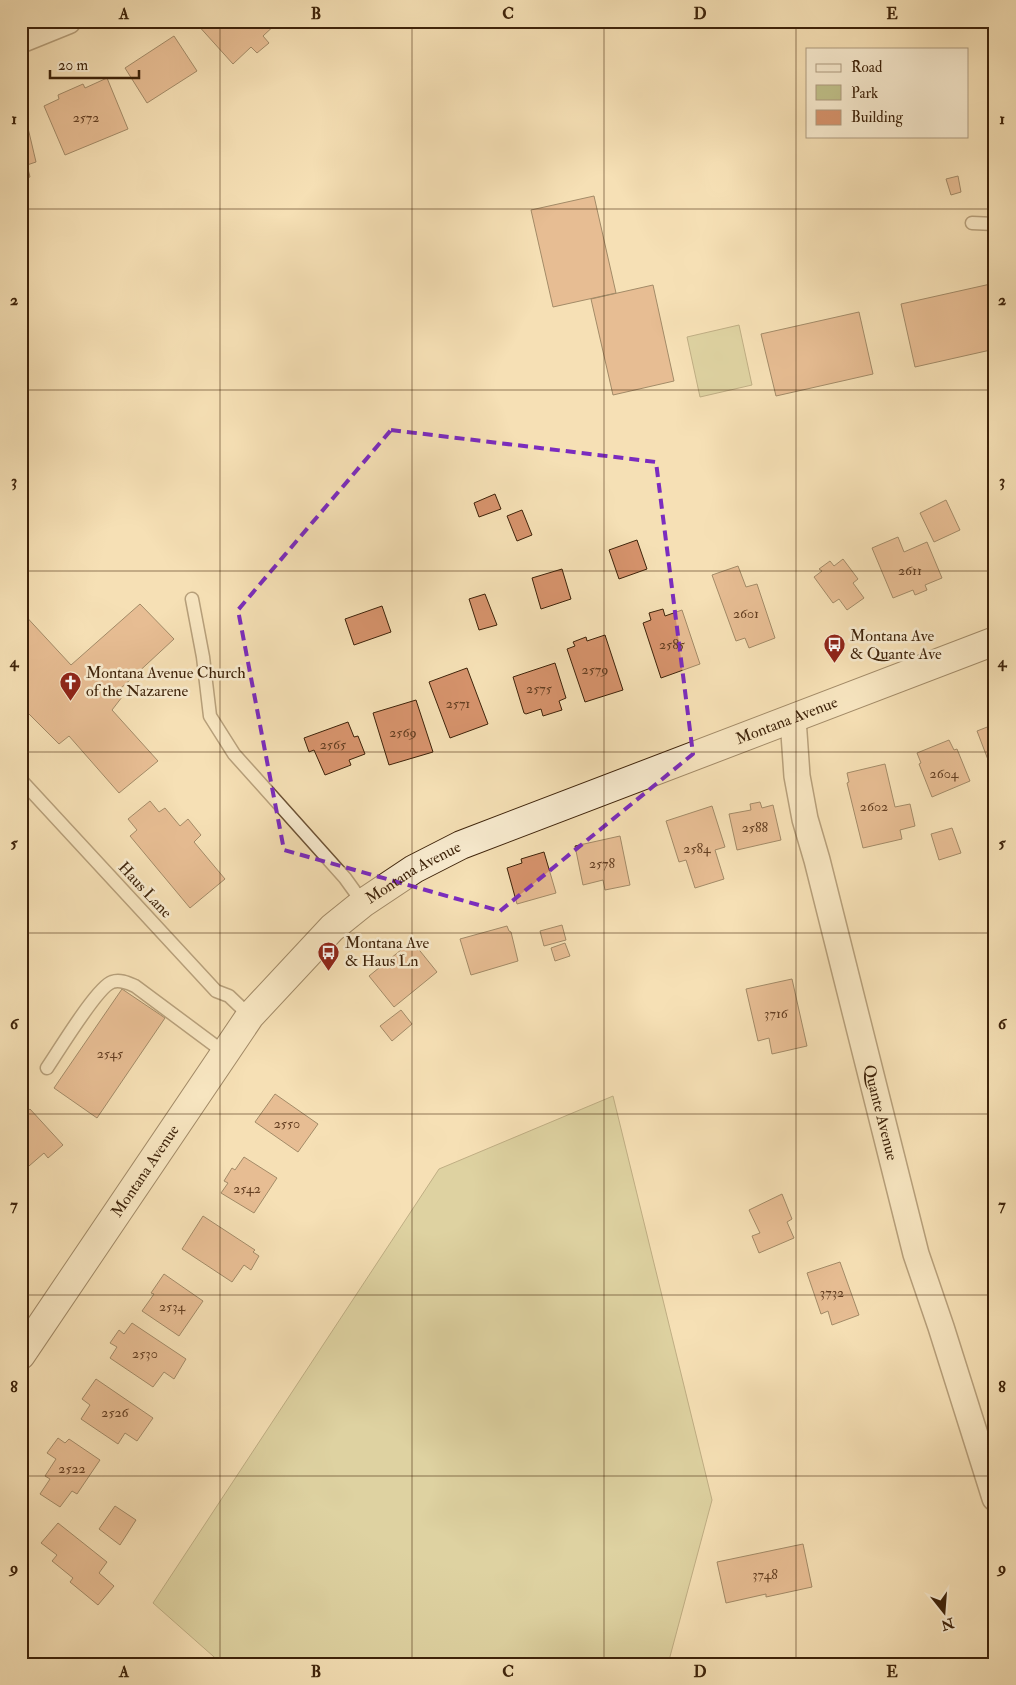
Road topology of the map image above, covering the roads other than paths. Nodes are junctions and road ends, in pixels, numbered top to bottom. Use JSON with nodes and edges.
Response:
{"nodes":[{"id":1,"x":68,"y":21,"type":"edge"},
{"id":2,"x":21,"y":40,"type":"edge"},
{"id":3,"x":972,"y":223,"type":"dead end"},
{"id":4,"x":995,"y":224,"type":"edge"},
{"id":5,"x":192,"y":599,"type":"dead end"},
{"id":6,"x":995,"y":641,"type":"edge"},
{"id":7,"x":793,"y":719,"type":"junction"},
{"id":8,"x":21,"y":780,"type":"edge"},
{"id":9,"x":363,"y":903,"type":"junction"},
{"id":10,"x":250,"y":1016,"type":"junction"},
{"id":11,"x":225,"y":1053,"type":"junction"},
{"id":12,"x":47,"y":1068,"type":"dead end"},
{"id":13,"x":21,"y":1355,"type":"edge"},
{"id":14,"x":987,"y":1449,"type":"edge"},
{"id":15,"x":995,"y":1498,"type":"edge"}],
"edges":[{"from":1,"to":2,"type":"street"},
{"from":3,"to":4,"type":"lane"},
{"from":5,"to":9,"type":"lane"},
{"from":6,"to":7,"type":"street","name":"Montana Avenue"},
{"from":7,"to":9,"type":"street","name":"Montana Avenue"},
{"from":7,"to":14,"type":"street","name":"Quante Avenue"},
{"from":8,"to":10,"type":"lane","name":"Haus Lane"},
{"from":9,"to":10,"type":"street","name":"Montana Avenue"},
{"from":10,"to":11,"type":"street","name":"Montana Avenue"},
{"from":11,"to":12,"type":"lane"},
{"from":11,"to":13,"type":"street","name":"Montana Avenue"},
{"from":14,"to":15,"type":"street","name":"Quante Avenue"}]}
